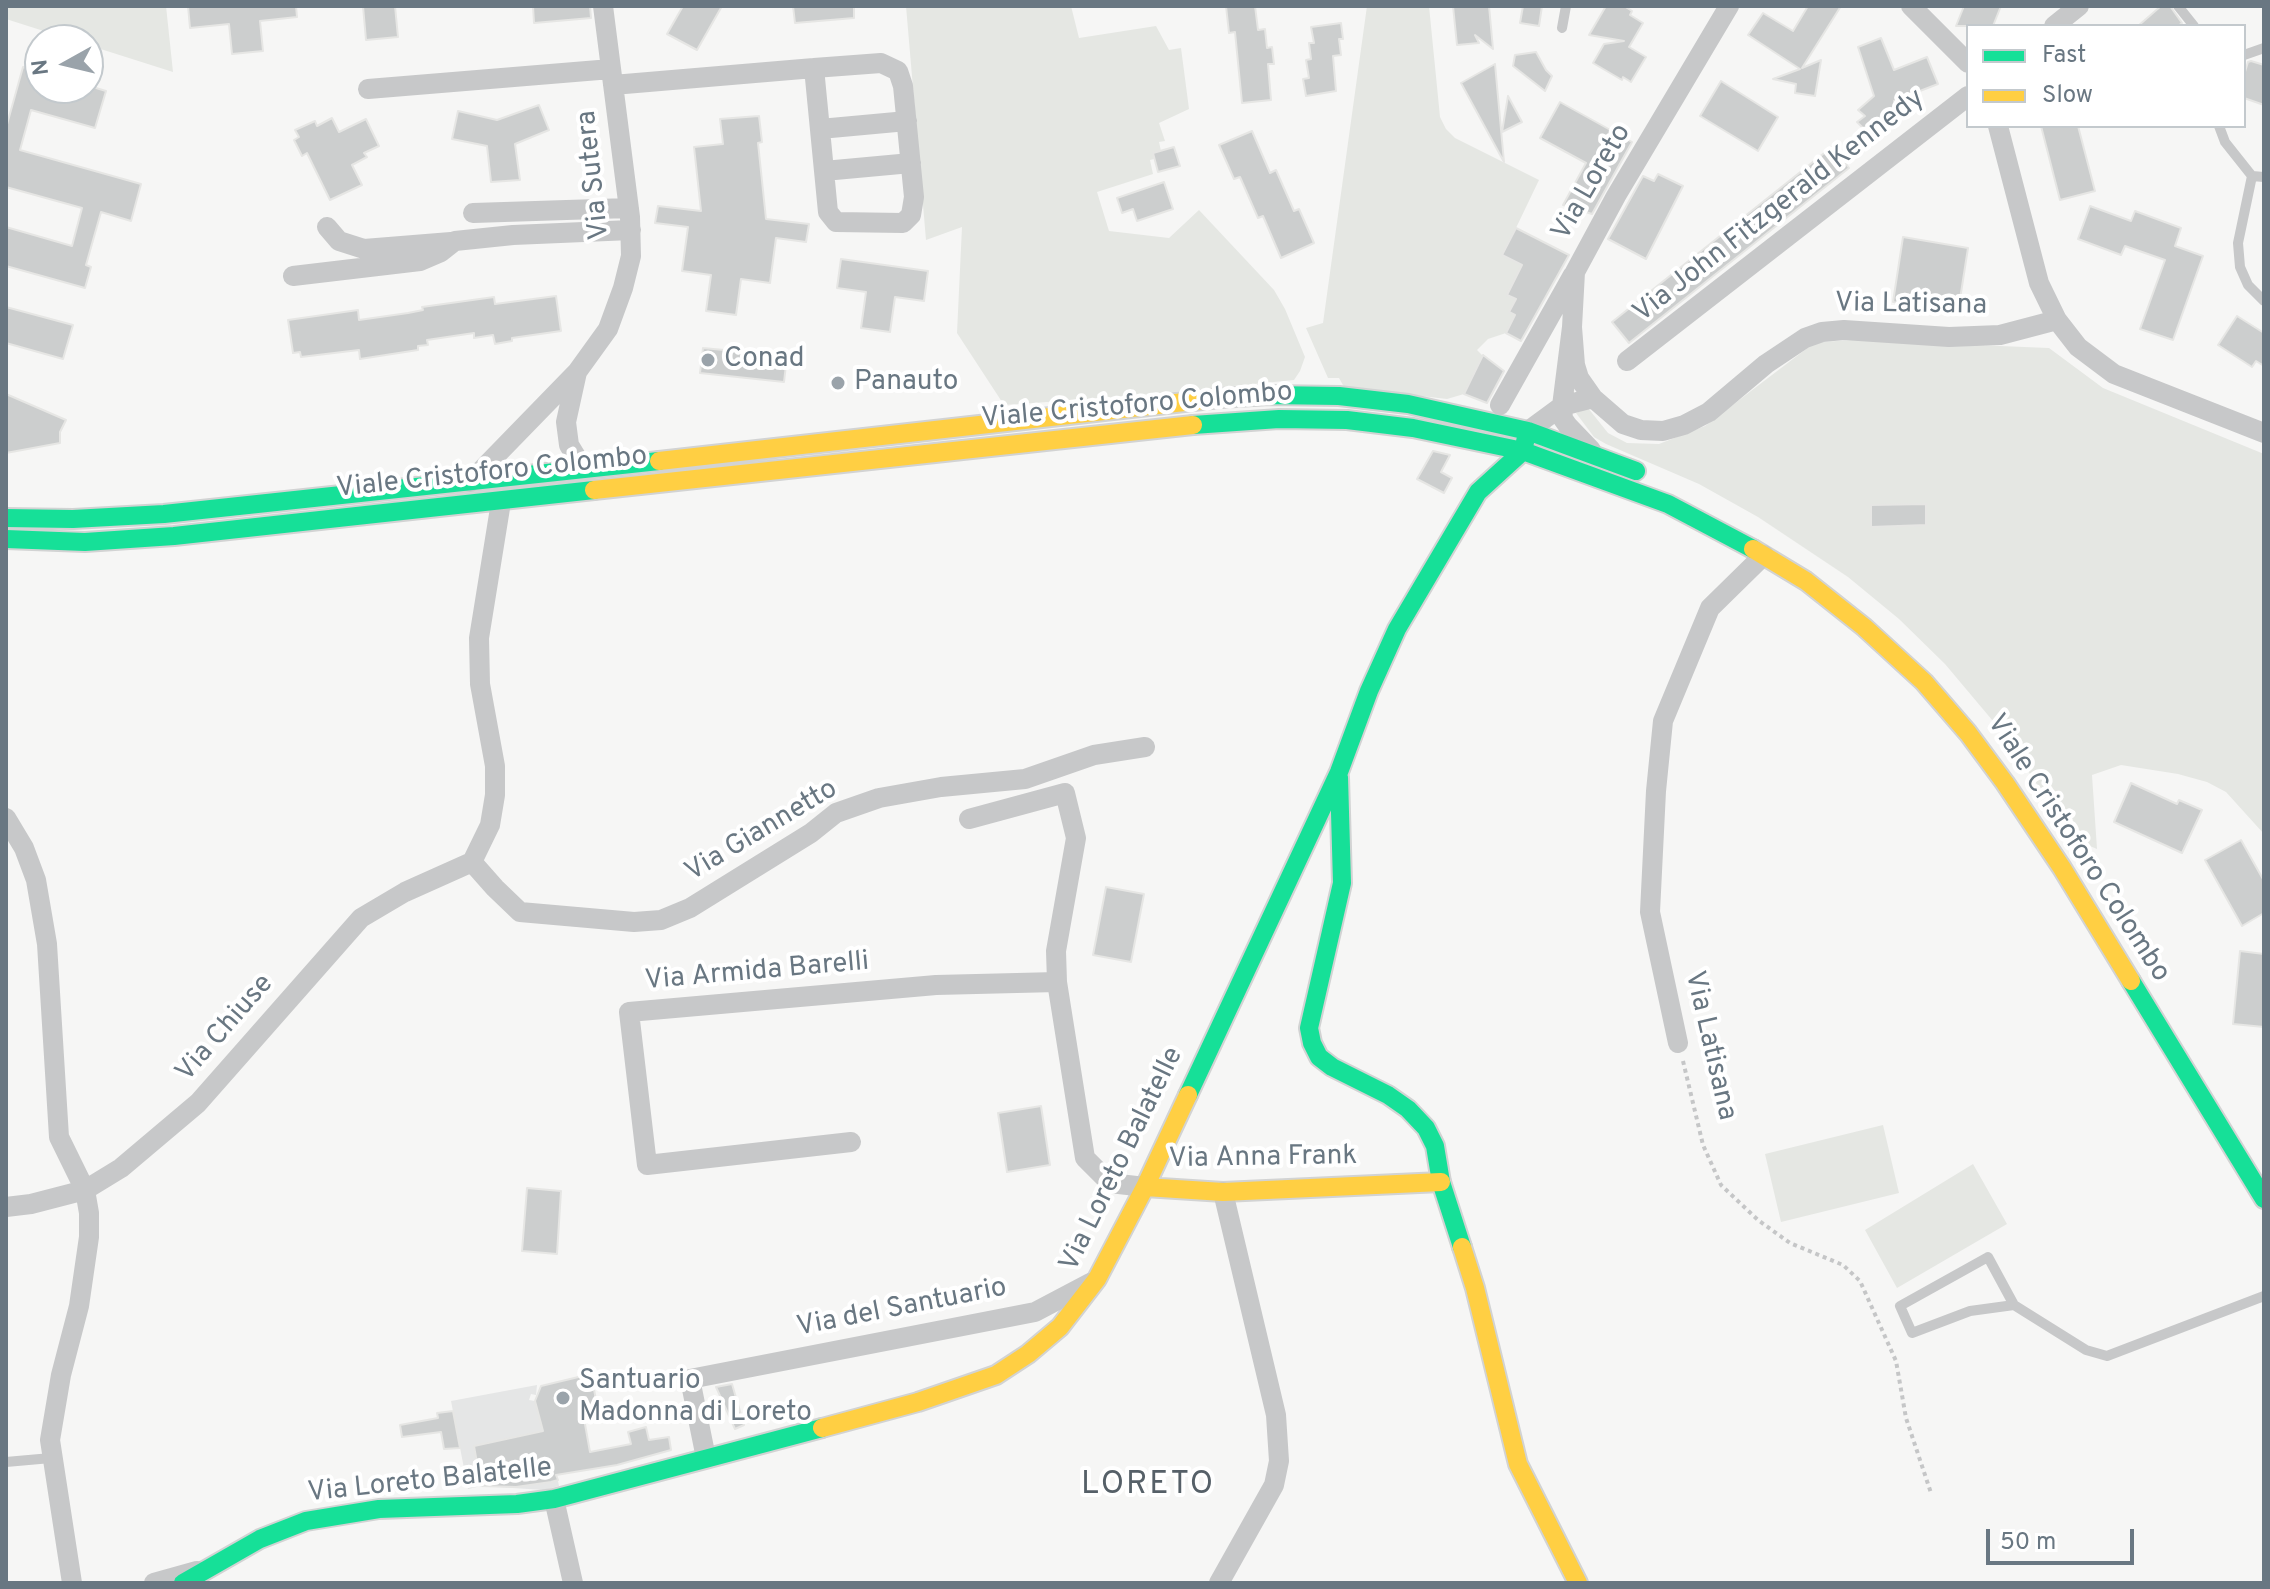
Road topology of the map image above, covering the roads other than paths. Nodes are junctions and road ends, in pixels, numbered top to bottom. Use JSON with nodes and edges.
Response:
{"nodes":[{"id":1,"x":603,"y":6,"type":"edge"},
{"id":2,"x":1566,"y":6,"type":"edge"},
{"id":3,"x":1729,"y":6,"type":"edge"},
{"id":4,"x":1911,"y":6,"type":"edge"},
{"id":5,"x":2079,"y":6,"type":"edge"},
{"id":6,"x":2178,"y":6,"type":"edge"},
{"id":7,"x":2056,"y":24,"type":"edge"},
{"id":8,"x":2192,"y":24,"type":"edge"},
{"id":9,"x":1562,"y":28,"type":"dead end"},
{"id":10,"x":1966,"y":61,"type":"edge"},
{"id":11,"x":814,"y":68,"type":"junction"},
{"id":12,"x":612,"y":77,"type":"junction"},
{"id":13,"x":368,"y":89,"type":"dead end"},
{"id":14,"x":1966,"y":98,"type":"edge"},
{"id":15,"x":907,"y":121,"type":"junction"},
{"id":16,"x":1999,"y":128,"type":"edge"},
{"id":17,"x":2220,"y":128,"type":"edge"},
{"id":18,"x":820,"y":129,"type":"junction"},
{"id":19,"x":911,"y":163,"type":"junction"},
{"id":20,"x":824,"y":171,"type":"junction"},
{"id":21,"x":2252,"y":176,"type":"junction"},
{"id":22,"x":2264,"y":177,"type":"edge"},
{"id":23,"x":629,"y":208,"type":"junction"},
{"id":24,"x":473,"y":213,"type":"dead end"},
{"id":25,"x":327,"y":227,"type":"dead end"},
{"id":26,"x":631,"y":230,"type":"junction"},
{"id":27,"x":455,"y":241,"type":"junction"},
{"id":28,"x":1575,"y":272,"type":"junction"},
{"id":29,"x":293,"y":276,"type":"dead end"},
{"id":30,"x":2264,"y":301,"type":"edge"},
{"id":31,"x":2057,"y":320,"type":"junction"},
{"id":32,"x":1572,"y":327,"type":"junction"},
{"id":33,"x":1627,"y":361,"type":"dead end"},
{"id":34,"x":577,"y":372,"type":"junction"},
{"id":35,"x":1593,"y":398,"type":"junction"},
{"id":36,"x":1500,"y":405,"type":"dead end"},
{"id":37,"x":1562,"y":406,"type":"junction"},
{"id":38,"x":2264,"y":433,"type":"edge"},
{"id":39,"x":1526,"y":441,"type":"junction"},
{"id":40,"x":1597,"y":455,"type":"junction"},
{"id":41,"x":583,"y":468,"type":"junction"},
{"id":42,"x":470,"y":482,"type":"junction"},
{"id":43,"x":1696,"y":498,"type":"dead end"},
{"id":44,"x":501,"y":502,"type":"junction"},
{"id":45,"x":6,"y":518,"type":"edge"},
{"id":46,"x":1751,"y":527,"type":"dead end"},
{"id":47,"x":6,"y":540,"type":"edge"},
{"id":48,"x":27,"y":541,"type":"joint"},
{"id":49,"x":1764,"y":555,"type":"junction"},
{"id":50,"x":1145,"y":747,"type":"dead end"},
{"id":51,"x":1065,"y":767,"type":"junction"},
{"id":52,"x":1339,"y":772,"type":"junction"},
{"id":53,"x":1065,"y":793,"type":"junction"},
{"id":54,"x":6,"y":818,"type":"edge"},
{"id":55,"x":969,"y":819,"type":"dead end"},
{"id":56,"x":472,"y":862,"type":"junction"},
{"id":57,"x":1057,"y":982,"type":"junction"},
{"id":58,"x":1678,"y":1043,"type":"road end"},
{"id":59,"x":851,"y":1142,"type":"dead end"},
{"id":60,"x":2264,"y":1176,"type":"edge"},
{"id":61,"x":1441,"y":1182,"type":"junction"},
{"id":62,"x":1145,"y":1187,"type":"junction"},
{"id":63,"x":85,"y":1190,"type":"junction"},
{"id":64,"x":1223,"y":1192,"type":"junction"},
{"id":65,"x":2264,"y":1199,"type":"edge"},
{"id":66,"x":6,"y":1207,"type":"edge"},
{"id":67,"x":1097,"y":1279,"type":"junction"},
{"id":68,"x":2264,"y":1296,"type":"edge"},
{"id":69,"x":2014,"y":1305,"type":"junction"},
{"id":70,"x":51,"y":1458,"type":"junction"},
{"id":71,"x":706,"y":1458,"type":"junction"},
{"id":72,"x":6,"y":1462,"type":"edge"},
{"id":73,"x":554,"y":1499,"type":"junction"},
{"id":74,"x":204,"y":1569,"type":"junction"},
{"id":75,"x":72,"y":1583,"type":"edge"},
{"id":76,"x":154,"y":1583,"type":"edge"},
{"id":77,"x":183,"y":1583,"type":"edge"},
{"id":78,"x":573,"y":1583,"type":"edge"},
{"id":79,"x":1219,"y":1583,"type":"edge"},
{"id":80,"x":1578,"y":1583,"type":"edge"}],
"edges":[{"from":1,"to":12,"type":"street","name":"Via Sutera"},
{"from":2,"to":9,"type":"lane"},
{"from":3,"to":28,"type":"street","name":"Via Loreto"},
{"from":4,"to":10,"type":"street"},
{"from":5,"to":7,"type":"street"},
{"from":6,"to":8,"type":"lane"},
{"from":11,"to":12,"type":"street"},
{"from":11,"to":15,"type":"street"},
{"from":11,"to":18,"type":"street"},
{"from":12,"to":13,"type":"street"},
{"from":12,"to":23,"type":"street","name":"Via Sutera"},
{"from":14,"to":33,"type":"street","name":"Via John Fitzgerald Kennedy"},
{"from":15,"to":18,"type":"street"},
{"from":15,"to":19,"type":"street"},
{"from":16,"to":31,"type":"street"},
{"from":17,"to":21,"type":"lane"},
{"from":18,"to":20,"type":"street"},
{"from":19,"to":20,"type":"street"},
{"from":19,"to":20,"type":"street"},
{"from":21,"to":22,"type":"lane"},
{"from":21,"to":30,"type":"lane"},
{"from":23,"to":24,"type":"street"},
{"from":23,"to":26,"type":"street","name":"Via Sutera"},
{"from":25,"to":27,"type":"street"},
{"from":26,"to":27,"type":"street"},
{"from":26,"to":34,"type":"street","name":"Via Sutera"},
{"from":27,"to":29,"type":"street"},
{"from":28,"to":32,"type":"street","name":"Via Loreto"},
{"from":28,"to":36,"type":"street"},
{"from":31,"to":35,"type":"street","name":"Via Latisana"},
{"from":31,"to":38,"type":"street"},
{"from":32,"to":35,"type":"street","name":"Via Latisana"},
{"from":32,"to":37,"type":"street","name":"Via Loreto"},
{"from":34,"to":41,"type":"street"},
{"from":34,"to":42,"type":"street"},
{"from":35,"to":37,"type":"street"},
{"from":37,"to":39,"type":"street"},
{"from":37,"to":40,"type":"street"},
{"from":39,"to":40,"type":"main road","name":"Viale Cristoforo Colombo"},
{"from":39,"to":41,"type":"main road","name":"Viale Cristoforo Colombo"},
{"from":39,"to":44,"type":"main road","name":"Viale Cristoforo Colombo"},
{"from":39,"to":49,"type":"main road","name":"Viale Cristoforo Colombo"},
{"from":39,"to":52,"type":"main road","name":"Via Loreto Balatelle"},
{"from":40,"to":43,"type":"main road","name":"Viale Cristoforo Colombo"},
{"from":41,"to":42,"type":"main road","name":"Viale Cristoforo Colombo"},
{"from":42,"to":45,"type":"main road","name":"Viale Cristoforo Colombo"},
{"from":44,"to":48,"type":"main road","name":"Viale Cristoforo Colombo"},
{"from":44,"to":56,"type":"street"},
{"from":46,"to":60,"type":"main road","name":"Viale Cristoforo Colombo"},
{"from":47,"to":48,"type":"street"},
{"from":49,"to":58,"type":"street","name":"Via Latisana"},
{"from":49,"to":65,"type":"main road","name":"Viale Cristoforo Colombo"},
{"from":50,"to":51,"type":"street","name":"Via Giannetto"},
{"from":51,"to":53,"type":"street","name":"Via Anna Frank"},
{"from":51,"to":56,"type":"street","name":"Via Giannetto"},
{"from":52,"to":61,"type":"main road"},
{"from":52,"to":62,"type":"main road","name":"Via Loreto Balatelle"},
{"from":53,"to":55,"type":"street"},
{"from":53,"to":57,"type":"street","name":"Via Anna Frank"},
{"from":54,"to":63,"type":"street"},
{"from":56,"to":63,"type":"street","name":"Via Chiuse"},
{"from":57,"to":59,"type":"street","name":"Via Armida Barelli"},
{"from":57,"to":62,"type":"street","name":"Via Anna Frank"},
{"from":61,"to":64,"type":"main road","name":"Via Anna Frank"},
{"from":61,"to":80,"type":"main road"},
{"from":62,"to":64,"type":"main road","name":"Via Anna Frank"},
{"from":62,"to":67,"type":"main road","name":"Via Loreto Balatelle"},
{"from":63,"to":66,"type":"street","name":"Via Chiuse"},
{"from":63,"to":70,"type":"street"},
{"from":64,"to":79,"type":"street"},
{"from":67,"to":71,"type":"main road","name":"Via Loreto Balatelle"},
{"from":67,"to":71,"type":"street","name":"Via del Santuario"},
{"from":68,"to":69,"type":"lane"},
{"from":69,"to":69,"type":"lane"},
{"from":70,"to":72,"type":"lane"},
{"from":70,"to":75,"type":"street"},
{"from":71,"to":73,"type":"main road","name":"Via Loreto Balatelle"},
{"from":73,"to":74,"type":"main road","name":"Via Loreto Balatelle"},
{"from":73,"to":78,"type":"street"},
{"from":74,"to":76,"type":"street"},
{"from":74,"to":77,"type":"main road","name":"Via Loreto Balatelle"}]}
